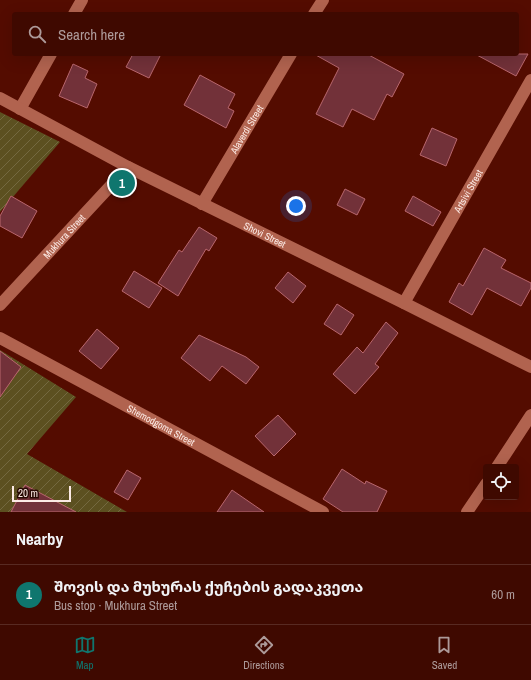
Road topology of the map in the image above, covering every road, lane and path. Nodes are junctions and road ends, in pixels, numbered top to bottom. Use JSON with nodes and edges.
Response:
{"nodes":[{"id":1,"x":82,"y":0,"type":"edge"},
{"id":2,"x":322,"y":0,"type":"edge"},
{"id":3,"x":75,"y":12,"type":"edge"},
{"id":4,"x":315,"y":12,"type":"edge"},
{"id":5,"x":50,"y":56,"type":"edge"},
{"id":6,"x":289,"y":56,"type":"edge"},
{"id":7,"x":531,"y":80,"type":"edge"},
{"id":8,"x":0,"y":98,"type":"edge"},
{"id":9,"x":20,"y":109,"type":"junction"},
{"id":10,"x":128,"y":167,"type":"junction"},
{"id":11,"x":202,"y":204,"type":"junction"},
{"id":12,"x":404,"y":303,"type":"junction"},
{"id":13,"x":0,"y":305,"type":"edge"},
{"id":14,"x":0,"y":338,"type":"edge"},
{"id":15,"x":531,"y":367,"type":"edge"},
{"id":16,"x":530,"y":419,"type":"edge"},
{"id":17,"x":499,"y":464,"type":"edge"},
{"id":18,"x":483,"y":488,"type":"edge"},
{"id":19,"x":323,"y":512,"type":"edge"},
{"id":20,"x":467,"y":512,"type":"edge"}],
"edges":[{"from":1,"to":3,"type":"street"},
{"from":2,"to":4,"type":"street"},
{"from":5,"to":9,"type":"street"},
{"from":6,"to":11,"type":"street","name":"Alaverdi Street"},
{"from":7,"to":12,"type":"street","name":"Artsivi Street"},
{"from":8,"to":9,"type":"street","name":"Shovi Street"},
{"from":9,"to":10,"type":"street","name":"Shovi Street"},
{"from":10,"to":11,"type":"street","name":"Shovi Street"},
{"from":10,"to":13,"type":"street","name":"Mukhura Street"},
{"from":11,"to":12,"type":"street","name":"Shovi Street"},
{"from":12,"to":15,"type":"street","name":"Shovi Street"},
{"from":14,"to":19,"type":"street","name":"Shemodgoma Street"},
{"from":16,"to":17,"type":"street"},
{"from":18,"to":20,"type":"street"}]}
